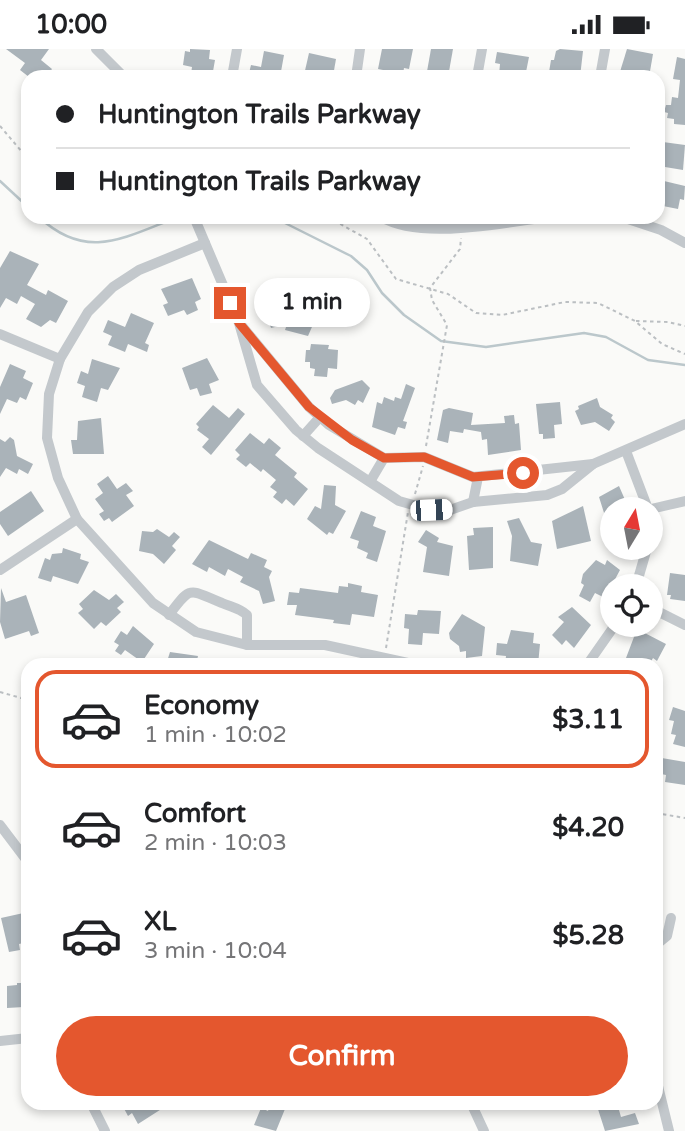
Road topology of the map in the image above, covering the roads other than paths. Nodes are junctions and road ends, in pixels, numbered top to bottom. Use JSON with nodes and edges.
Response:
{"nodes":[{"id":1,"x":237,"y":49,"type":"edge"},
{"id":2,"x":360,"y":49,"type":"edge"},
{"id":3,"x":482,"y":49,"type":"edge"},
{"id":4,"x":605,"y":49,"type":"edge"},
{"id":5,"x":98,"y":50,"type":"edge"},
{"id":6,"x":117,"y":70,"type":"edge"},
{"id":7,"x":234,"y":70,"type":"edge"},
{"id":8,"x":357,"y":70,"type":"edge"},
{"id":9,"x":478,"y":70,"type":"edge"},
{"id":10,"x":601,"y":70,"type":"edge"},
{"id":11,"x":197,"y":224,"type":"edge"},
{"id":12,"x":402,"y":224,"type":"edge"},
{"id":13,"x":454,"y":224,"type":"edge"},
{"id":14,"x":642,"y":224,"type":"edge"},
{"id":15,"x":683,"y":238,"type":"edge"},
{"id":16,"x":205,"y":243,"type":"junction"},
{"id":17,"x":239,"y":323,"type":"junction"},
{"id":18,"x":0,"y":334,"type":"edge"},
{"id":19,"x":60,"y":359,"type":"junction"},
{"id":20,"x":320,"y":417,"type":"junction"},
{"id":21,"x":685,"y":424,"type":"edge"},
{"id":22,"x":303,"y":436,"type":"junction"},
{"id":23,"x":626,"y":450,"type":"junction"},
{"id":24,"x":384,"y":458,"type":"junction"},
{"id":25,"x":593,"y":464,"type":"junction"},
{"id":26,"x":478,"y":477,"type":"junction"},
{"id":27,"x":371,"y":480,"type":"junction"},
{"id":28,"x":644,"y":497,"type":"edge"},
{"id":29,"x":474,"y":502,"type":"junction"},
{"id":30,"x":685,"y":502,"type":"edge"},
{"id":31,"x":663,"y":506,"type":"edge"},
{"id":32,"x":77,"y":519,"type":"junction"},
{"id":33,"x":0,"y":570,"type":"edge"},
{"id":34,"x":663,"y":614,"type":"edge"},
{"id":35,"x":169,"y":615,"type":"junction"},
{"id":36,"x":685,"y":625,"type":"edge"},
{"id":37,"x":607,"y":637,"type":"edge"},
{"id":38,"x":247,"y":645,"type":"junction"},
{"id":39,"x":394,"y":658,"type":"edge"},
{"id":40,"x":592,"y":658,"type":"edge"},
{"id":41,"x":0,"y":825,"type":"edge"},
{"id":42,"x":21,"y":853,"type":"edge"},
{"id":43,"x":671,"y":918,"type":"dead end"},
{"id":44,"x":663,"y":939,"type":"edge"},
{"id":45,"x":21,"y":1039,"type":"edge"},
{"id":46,"x":0,"y":1041,"type":"edge"},
{"id":47,"x":663,"y":1107,"type":"edge"},
{"id":48,"x":94,"y":1110,"type":"edge"},
{"id":49,"x":474,"y":1110,"type":"edge"},
{"id":50,"x":105,"y":1131,"type":"edge"},
{"id":51,"x":484,"y":1131,"type":"edge"},
{"id":52,"x":669,"y":1131,"type":"edge"}],
"edges":[{"from":1,"to":7,"type":"street"},
{"from":2,"to":8,"type":"street"},
{"from":3,"to":9,"type":"street"},
{"from":4,"to":10,"type":"street"},
{"from":5,"to":6,"type":"street"},
{"from":11,"to":16,"type":"street"},
{"from":12,"to":13,"type":"street"},
{"from":14,"to":15,"type":"street"},
{"from":16,"to":17,"type":"street"},
{"from":16,"to":19,"type":"street"},
{"from":17,"to":20,"type":"street"},
{"from":17,"to":22,"type":"street"},
{"from":18,"to":19,"type":"street"},
{"from":19,"to":32,"type":"street"},
{"from":20,"to":22,"type":"street"},
{"from":20,"to":24,"type":"street"},
{"from":21,"to":23,"type":"street"},
{"from":22,"to":27,"type":"street"},
{"from":23,"to":25,"type":"street"},
{"from":23,"to":28,"type":"street"},
{"from":24,"to":26,"type":"street"},
{"from":24,"to":27,"type":"street"},
{"from":25,"to":26,"type":"street"},
{"from":25,"to":29,"type":"street"},
{"from":26,"to":29,"type":"street"},
{"from":27,"to":29,"type":"street"},
{"from":30,"to":31,"type":"street"},
{"from":32,"to":33,"type":"street"},
{"from":32,"to":35,"type":"street"},
{"from":34,"to":36,"type":"street"},
{"from":35,"to":38,"type":"street"},
{"from":35,"to":38,"type":"street"},
{"from":37,"to":40,"type":"street"},
{"from":38,"to":39,"type":"street"},
{"from":41,"to":42,"type":"street"},
{"from":43,"to":44,"type":"street"},
{"from":45,"to":46,"type":"street"},
{"from":47,"to":52,"type":"street"},
{"from":48,"to":50,"type":"street"},
{"from":49,"to":51,"type":"street"}]}
